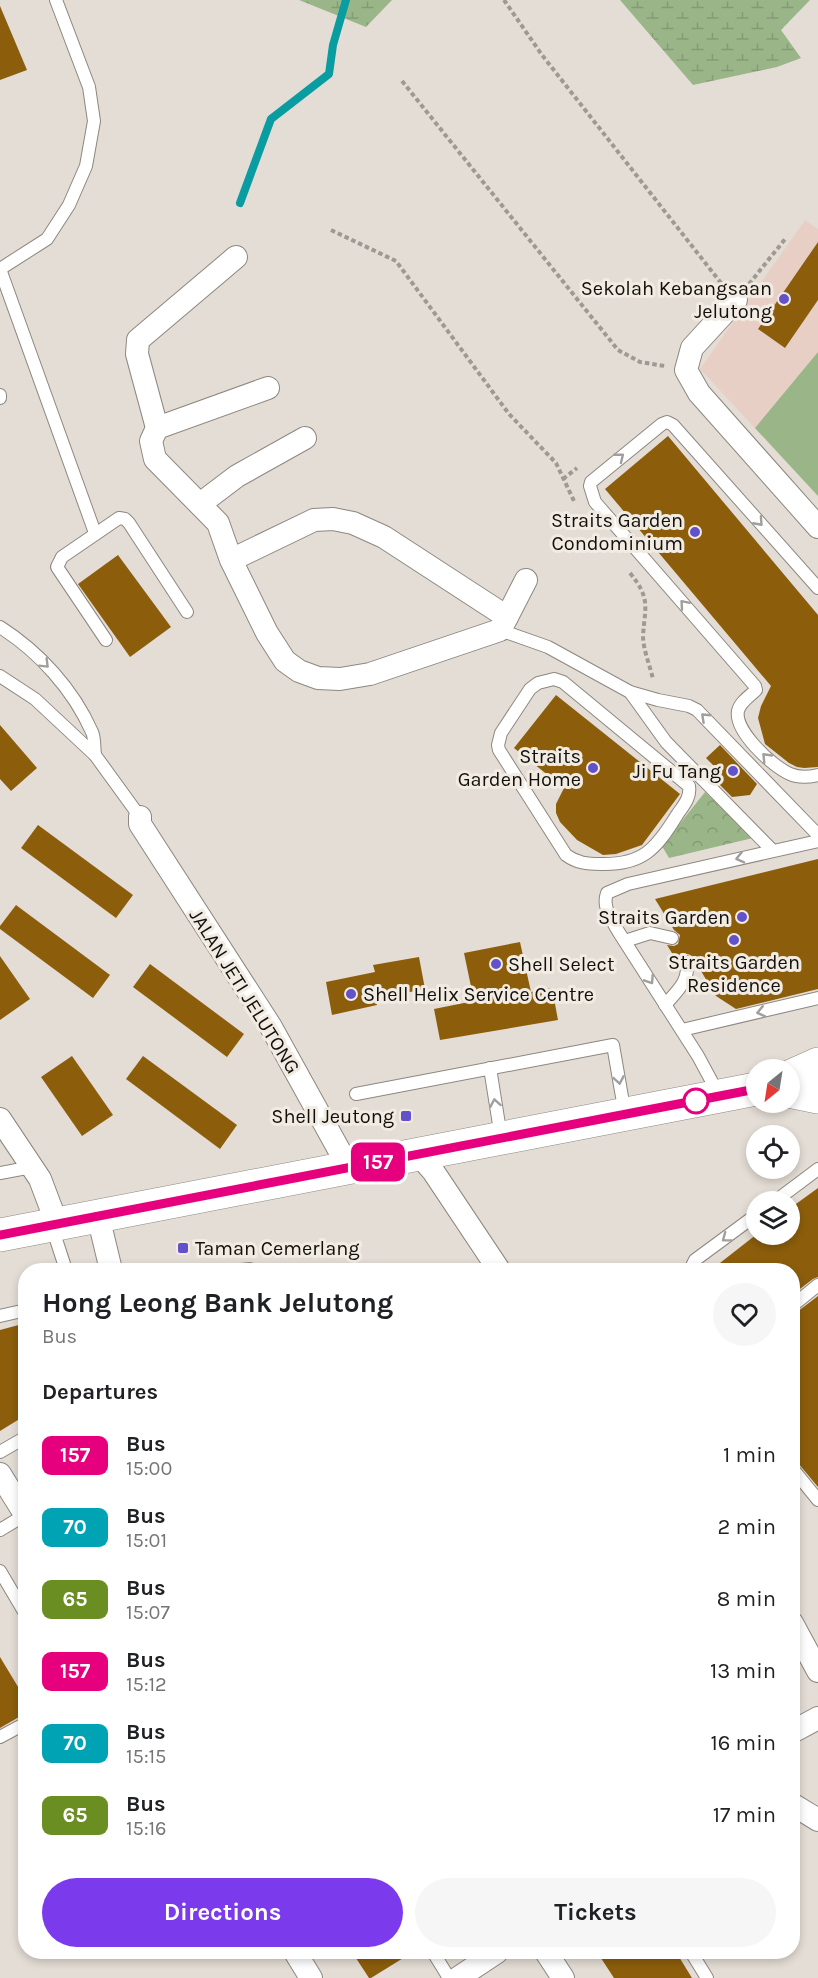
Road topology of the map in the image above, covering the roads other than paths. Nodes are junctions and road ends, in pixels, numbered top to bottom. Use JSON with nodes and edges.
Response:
{"nodes":[{"id":1,"x":56,"y":0,"type":"edge"},
{"id":2,"x":236,"y":257,"type":"dead end"},
{"id":3,"x":0,"y":269,"type":"edge"},
{"id":4,"x":736,"y":300,"type":"road end"},
{"id":5,"x":268,"y":388,"type":"dead end"},
{"id":6,"x":157,"y":428,"type":"junction"},
{"id":7,"x":305,"y":438,"type":"dead end"},
{"id":8,"x":200,"y":504,"type":"junction"},
{"id":9,"x":818,"y":527,"type":"edge"},
{"id":10,"x":95,"y":533,"type":"junction"},
{"id":11,"x":231,"y":560,"type":"junction"},
{"id":12,"x":526,"y":580,"type":"dead end"},
{"id":13,"x":818,"y":588,"type":"edge"},
{"id":14,"x":188,"y":612,"type":"dead end"},
{"id":15,"x":503,"y":624,"type":"junction"},
{"id":16,"x":0,"y":627,"type":"edge"},
{"id":17,"x":106,"y":640,"type":"dead end"},
{"id":18,"x":0,"y":676,"type":"edge"},
{"id":19,"x":630,"y":692,"type":"junction"},
{"id":20,"x":95,"y":755,"type":"junction"},
{"id":21,"x":818,"y":775,"type":"edge"},
{"id":22,"x":140,"y":817,"type":"joint"},
{"id":23,"x":818,"y":835,"type":"edge"},
{"id":24,"x":818,"y":840,"type":"edge"},
{"id":25,"x":772,"y":850,"type":"junction"},
{"id":26,"x":622,"y":865,"type":"junction"},
{"id":27,"x":628,"y":884,"type":"junction"},
{"id":28,"x":672,"y":938,"type":"dead end"},
{"id":29,"x":625,"y":941,"type":"junction"},
{"id":30,"x":686,"y":962,"type":"dead end"},
{"id":31,"x":818,"y":999,"type":"edge"},
{"id":32,"x":665,"y":1005,"type":"junction"},
{"id":33,"x":682,"y":1030,"type":"junction"},
{"id":34,"x":818,"y":1064,"type":"edge"},
{"id":35,"x":490,"y":1068,"type":"junction"},
{"id":36,"x":800,"y":1072,"type":"edge"},
{"id":37,"x":746,"y":1091,"type":"edge"},
{"id":38,"x":800,"y":1093,"type":"edge"},
{"id":39,"x":356,"y":1094,"type":"dead end"},
{"id":40,"x":720,"y":1096,"type":"junction"},
{"id":41,"x":818,"y":1097,"type":"edge"},
{"id":42,"x":625,"y":1115,"type":"junction"},
{"id":43,"x":0,"y":1119,"type":"edge"},
{"id":44,"x":502,"y":1138,"type":"junction"},
{"id":45,"x":419,"y":1155,"type":"junction"},
{"id":46,"x":32,"y":1167,"type":"junction"},
{"id":47,"x":349,"y":1168,"type":"junction"},
{"id":48,"x":818,"y":1169,"type":"edge"},
{"id":49,"x":0,"y":1173,"type":"edge"},
{"id":50,"x":789,"y":1191,"type":"edge"},
{"id":51,"x":98,"y":1216,"type":"junction"},
{"id":52,"x":746,"y":1222,"type":"edge"},
{"id":53,"x":54,"y":1225,"type":"junction"},
{"id":54,"x":0,"y":1235,"type":"edge"},
{"id":55,"x":64,"y":1263,"type":"edge"},
{"id":56,"x":109,"y":1263,"type":"edge"},
{"id":57,"x":495,"y":1263,"type":"edge"},
{"id":58,"x":694,"y":1263,"type":"edge"},
{"id":59,"x":818,"y":1285,"type":"edge"},
{"id":60,"x":800,"y":1300,"type":"edge"},
{"id":61,"x":18,"y":1312,"type":"edge"},
{"id":62,"x":0,"y":1316,"type":"edge"},
{"id":63,"x":18,"y":1442,"type":"edge"},
{"id":64,"x":0,"y":1452,"type":"edge"},
{"id":65,"x":0,"y":1474,"type":"edge"},
{"id":66,"x":800,"y":1478,"type":"edge"},
{"id":67,"x":818,"y":1500,"type":"edge"},
{"id":68,"x":18,"y":1504,"type":"edge"},
{"id":69,"x":18,"y":1519,"type":"edge"},
{"id":70,"x":0,"y":1530,"type":"edge"},
{"id":71,"x":0,"y":1571,"type":"edge"},
{"id":72,"x":18,"y":1601,"type":"edge"},
{"id":73,"x":800,"y":1638,"type":"edge"},
{"id":74,"x":818,"y":1671,"type":"edge"},
{"id":75,"x":818,"y":1718,"type":"edge"},
{"id":76,"x":18,"y":1727,"type":"edge"},
{"id":77,"x":800,"y":1728,"type":"edge"},
{"id":78,"x":0,"y":1737,"type":"edge"},
{"id":79,"x":800,"y":1809,"type":"edge"},
{"id":80,"x":818,"y":1820,"type":"edge"},
{"id":81,"x":300,"y":1959,"type":"edge"},
{"id":82,"x":437,"y":1959,"type":"edge"},
{"id":83,"x":486,"y":1959,"type":"edge"},
{"id":84,"x":551,"y":1959,"type":"edge"},
{"id":85,"x":695,"y":1959,"type":"edge"},
{"id":86,"x":311,"y":1978,"type":"edge"},
{"id":87,"x":449,"y":1978,"type":"edge"},
{"id":88,"x":458,"y":1978,"type":"edge"},
{"id":89,"x":563,"y":1978,"type":"edge"},
{"id":90,"x":707,"y":1978,"type":"edge"}],
"edges":[{"from":1,"to":3,"type":"lane"},
{"from":2,"to":6,"type":"street"},
{"from":3,"to":10,"type":"lane"},
{"from":4,"to":9,"type":"street"},
{"from":5,"to":6,"type":"street"},
{"from":6,"to":8,"type":"street"},
{"from":7,"to":8,"type":"street"},
{"from":8,"to":11,"type":"street"},
{"from":10,"to":14,"type":"lane"},
{"from":10,"to":17,"type":"lane"},
{"from":11,"to":15,"type":"street"},
{"from":11,"to":15,"type":"street"},
{"from":12,"to":15,"type":"street"},
{"from":21,"to":13,"type":"lane","one_way":true},
{"from":15,"to":19,"type":"lane"},
{"from":16,"to":20,"type":"lane","one_way":true},
{"from":18,"to":20,"type":"lane"},
{"from":23,"to":19,"type":"lane","one_way":true},
{"from":19,"to":25,"type":"lane"},
{"from":20,"to":22,"type":"lane"},
{"from":22,"to":47,"type":"street","name":"JALAN JETI JELUTONG"},
{"from":24,"to":25,"type":"lane"},
{"from":25,"to":27,"type":"lane","one_way":true},
{"from":26,"to":26,"type":"lane"},
{"from":26,"to":27,"type":"lane"},
{"from":27,"to":29,"type":"lane"},
{"from":28,"to":29,"type":"lane"},
{"from":29,"to":32,"type":"lane","one_way":true},
{"from":30,"to":32,"type":"lane"},
{"from":31,"to":33,"type":"lane","one_way":true},
{"from":32,"to":33,"type":"lane"},
{"from":33,"to":40,"type":"lane"},
{"from":34,"to":36,"type":"main road"},
{"from":35,"to":39,"type":"lane"},
{"from":35,"to":42,"type":"lane","one_way":true},
{"from":44,"to":35,"type":"lane","one_way":true},
{"from":37,"to":40,"type":"main road"},
{"from":38,"to":41,"type":"main road"},
{"from":40,"to":42,"type":"main road"},
{"from":42,"to":44,"type":"main road"},
{"from":43,"to":46,"type":"street"},
{"from":44,"to":45,"type":"main road"},
{"from":45,"to":47,"type":"main road"},
{"from":45,"to":57,"type":"street"},
{"from":46,"to":49,"type":"lane"},
{"from":46,"to":53,"type":"street"},
{"from":47,"to":51,"type":"main road"},
{"from":48,"to":50,"type":"lane"},
{"from":51,"to":53,"type":"main road"},
{"from":51,"to":56,"type":"street"},
{"from":52,"to":58,"type":"lane","one_way":true},
{"from":53,"to":54,"type":"main road"},
{"from":53,"to":55,"type":"lane"},
{"from":59,"to":60,"type":"lane"},
{"from":61,"to":62,"type":"lane"},
{"from":63,"to":64,"type":"lane"},
{"from":65,"to":68,"type":"street"},
{"from":66,"to":67,"type":"lane"},
{"from":69,"to":70,"type":"lane"},
{"from":71,"to":72,"type":"lane"},
{"from":73,"to":74,"type":"street"},
{"from":75,"to":77,"type":"street"},
{"from":76,"to":78,"type":"lane"},
{"from":79,"to":80,"type":"street"},
{"from":81,"to":86,"type":"street"},
{"from":82,"to":87,"type":"lane"},
{"from":83,"to":88,"type":"street"},
{"from":84,"to":89,"type":"street"},
{"from":85,"to":90,"type":"lane"}]}
